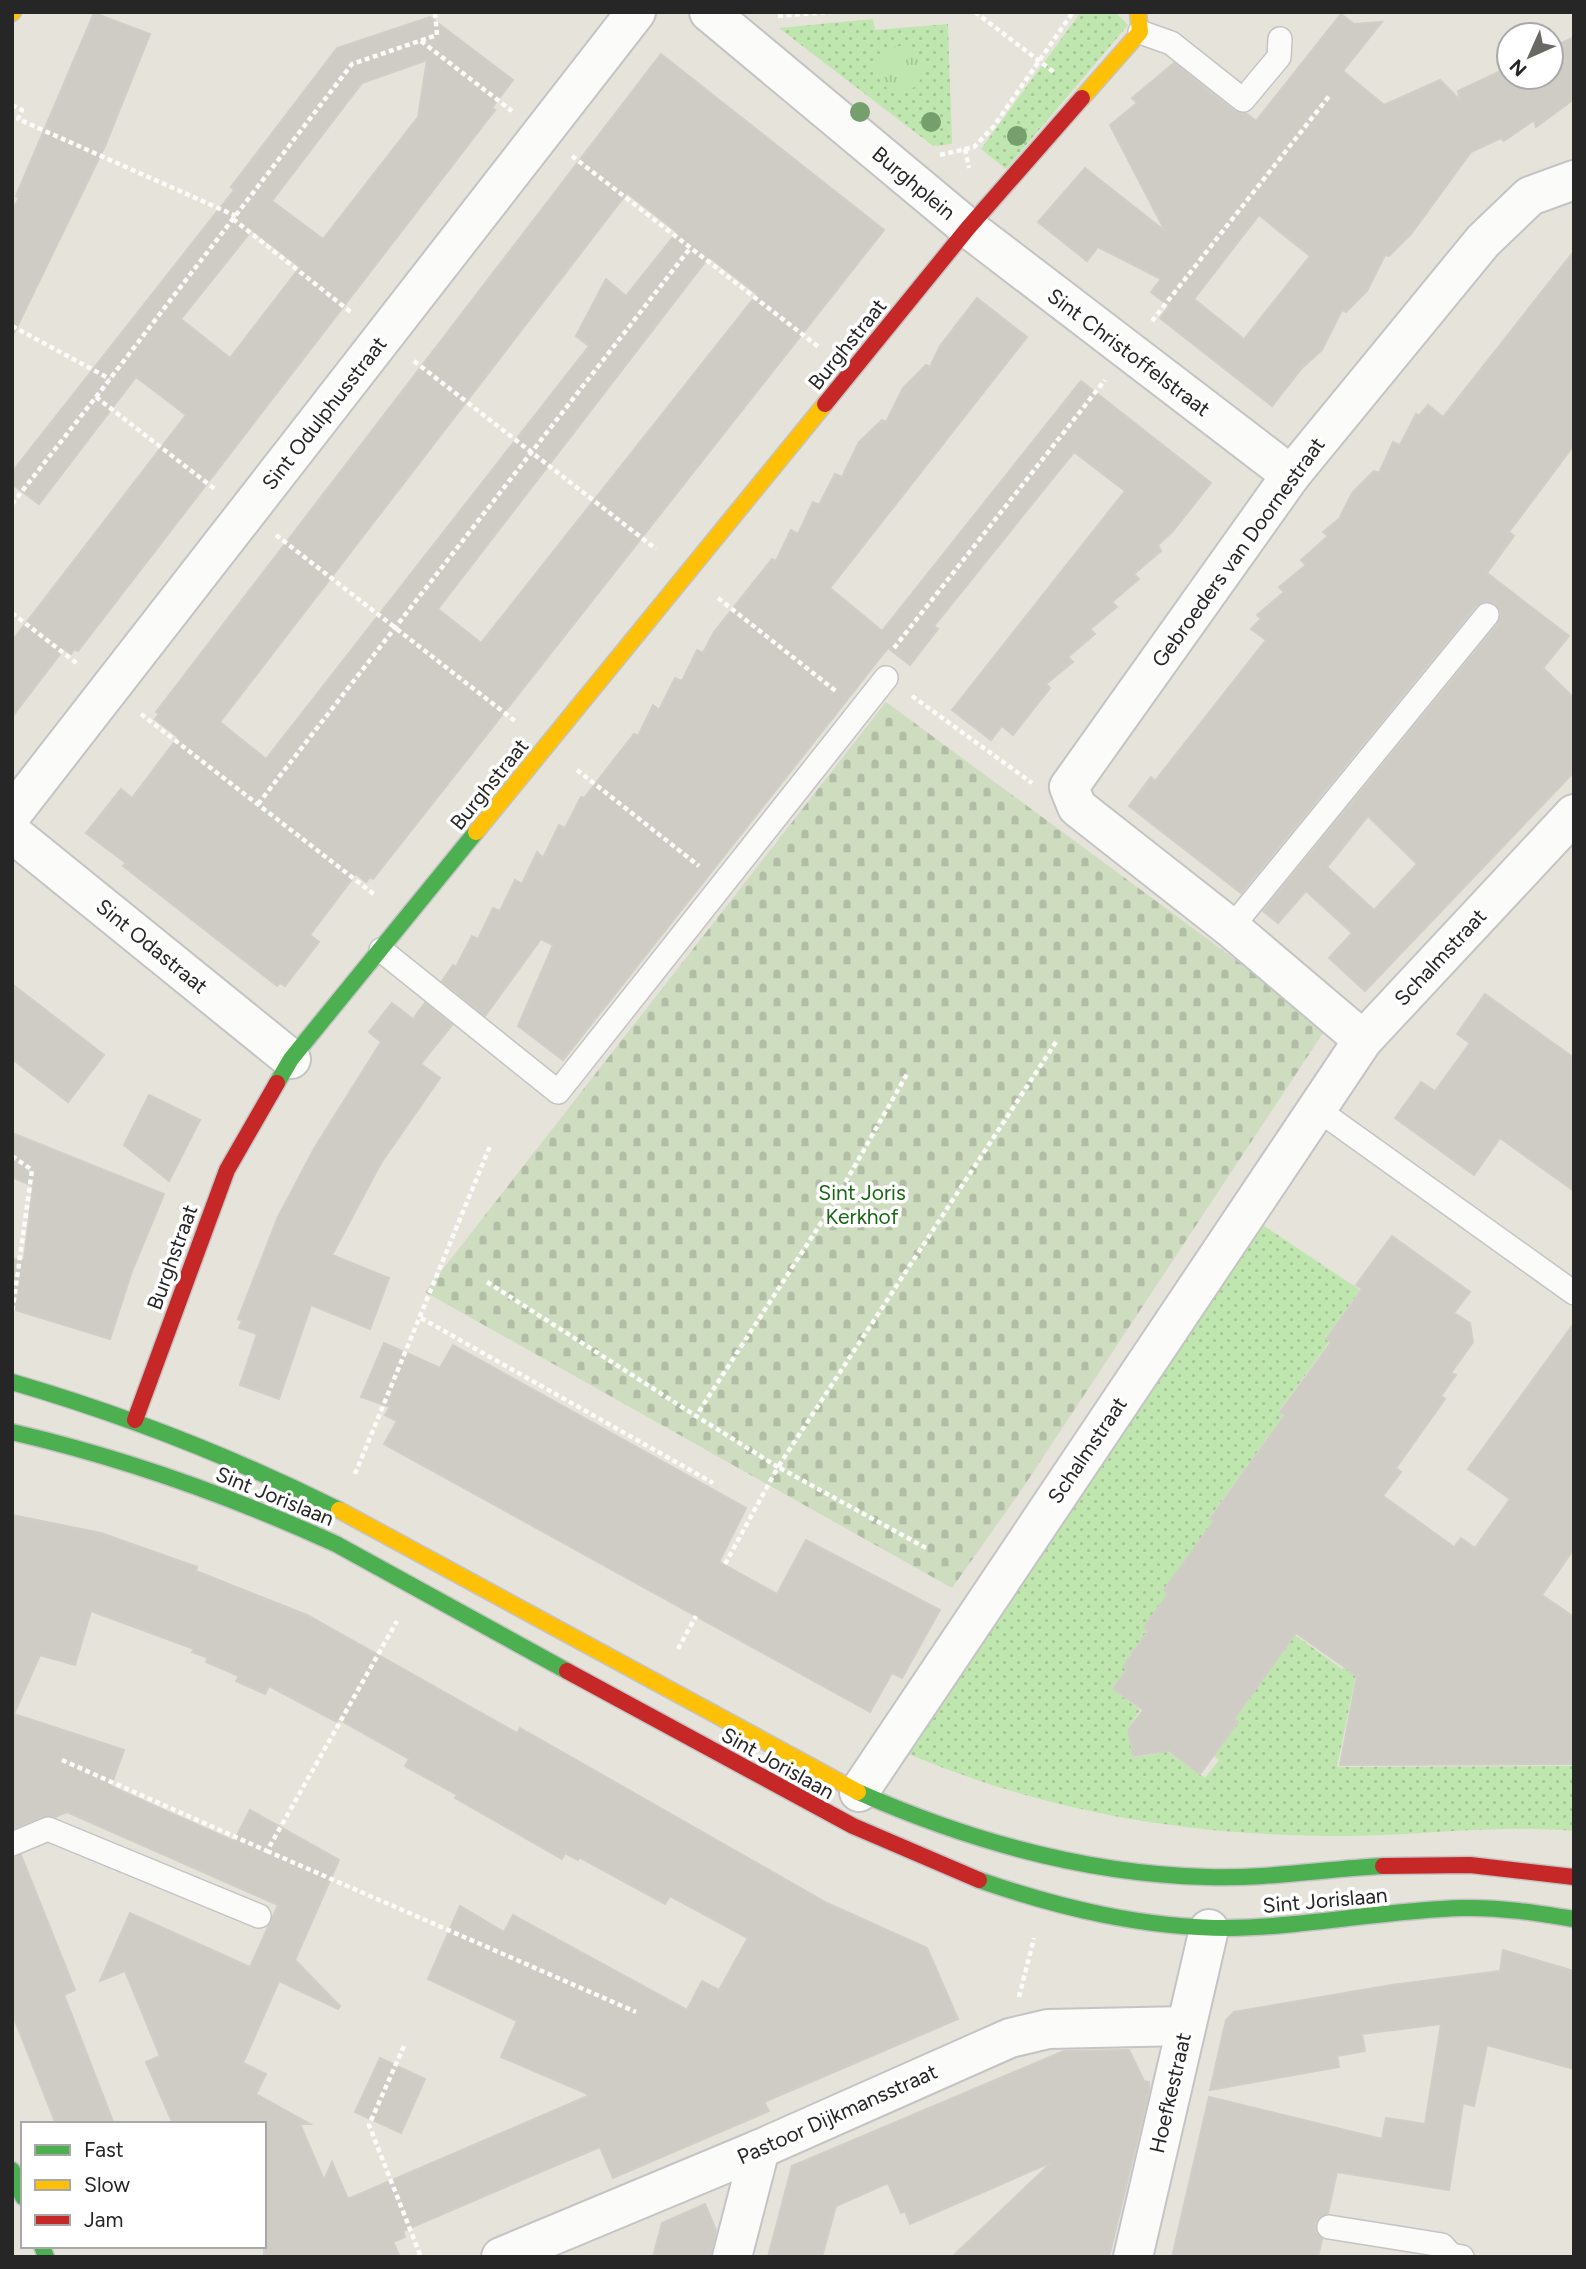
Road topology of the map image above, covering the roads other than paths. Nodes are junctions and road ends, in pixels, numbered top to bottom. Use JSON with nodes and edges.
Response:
{"nodes":[{"id":1,"x":636,"y":12,"type":"edge"},
{"id":2,"x":709,"y":12,"type":"edge"},
{"id":3,"x":1139,"y":22,"type":"edge"},
{"id":4,"x":1280,"y":39,"type":"dead end"},
{"id":5,"x":1574,"y":180,"type":"edge"},
{"id":6,"x":968,"y":228,"type":"junction"},
{"id":7,"x":1291,"y":475,"type":"junction"},
{"id":8,"x":1487,"y":615,"type":"dead end"},
{"id":9,"x":886,"y":678,"type":"road end"},
{"id":10,"x":12,"y":814,"type":"edge"},
{"id":11,"x":1574,"y":814,"type":"edge"},
{"id":12,"x":12,"y":833,"type":"edge"},
{"id":13,"x":1231,"y":928,"type":"junction"},
{"id":14,"x":381,"y":950,"type":"junction"},
{"id":15,"x":1363,"y":1040,"type":"junction"},
{"id":16,"x":291,"y":1059,"type":"junction"},
{"id":17,"x":1317,"y":1109,"type":"junction"},
{"id":18,"x":1574,"y":1293,"type":"edge"},
{"id":19,"x":12,"y":1382,"type":"edge"},
{"id":20,"x":135,"y":1420,"type":"junction"},
{"id":21,"x":12,"y":1432,"type":"edge"},
{"id":22,"x":859,"y":1792,"type":"junction"},
{"id":23,"x":12,"y":1844,"type":"edge"},
{"id":24,"x":1574,"y":1877,"type":"edge"},
{"id":25,"x":259,"y":1916,"type":"dead end"},
{"id":26,"x":1574,"y":1919,"type":"edge"},
{"id":27,"x":1209,"y":1929,"type":"junction"},
{"id":28,"x":1185,"y":2026,"type":"junction"},
{"id":29,"x":760,"y":2149,"type":"junction"},
{"id":30,"x":12,"y":2170,"type":"edge"},
{"id":31,"x":21,"y":2192,"type":"edge"},
{"id":32,"x":1329,"y":2227,"type":"dead end"},
{"id":33,"x":1452,"y":2252,"type":"edge"},
{"id":34,"x":501,"y":2257,"type":"edge"},
{"id":35,"x":732,"y":2257,"type":"edge"},
{"id":36,"x":1133,"y":2257,"type":"edge"}],
"edges":[{"from":1,"to":10,"type":"street","name":"Sint Odulphusstraat"},
{"from":2,"to":6,"type":"street","name":"Burghplein"},
{"from":3,"to":4,"type":"lane"},
{"from":3,"to":6,"type":"main road","name":"Burghplein"},
{"from":5,"to":7,"type":"street","name":"Gebroeders van Doornestraat"},
{"from":6,"to":7,"type":"street","name":"Sint Christoffelstraat"},
{"from":6,"to":14,"type":"main road","name":"Burghstraat"},
{"from":7,"to":13,"type":"street","name":"Gebroeders van Doornestraat"},
{"from":8,"to":13,"type":"lane"},
{"from":9,"to":14,"type":"lane"},
{"from":11,"to":15,"type":"street","name":"Schalmstraat"},
{"from":12,"to":16,"type":"street","name":"Sint Odastraat"},
{"from":13,"to":15,"type":"street"},
{"from":14,"to":16,"type":"main road","name":"Burghstraat"},
{"from":15,"to":17,"type":"street","name":"Schalmstraat"},
{"from":16,"to":20,"type":"main road","name":"Burghstraat"},
{"from":17,"to":18,"type":"lane"},
{"from":17,"to":22,"type":"street","name":"Schalmstraat"},
{"from":19,"to":20,"type":"main road","name":"Sint Jorislaan"},
{"from":20,"to":22,"type":"main road","name":"Sint Jorislaan"},
{"from":21,"to":27,"type":"main road","name":"Sint Jorislaan"},
{"from":22,"to":24,"type":"main road","name":"Sint Jorislaan"},
{"from":23,"to":25,"type":"lane"},
{"from":26,"to":27,"type":"main road","name":"Sint Jorislaan"},
{"from":27,"to":28,"type":"street","name":"Hoefkestraat"},
{"from":28,"to":29,"type":"street","name":"Pastoor Dijkmansstraat"},
{"from":28,"to":36,"type":"street","name":"Hoefkestraat"},
{"from":29,"to":34,"type":"street","name":"Pastoor Dijkmansstraat"},
{"from":29,"to":35,"type":"street"},
{"from":30,"to":31,"type":"main road"},
{"from":32,"to":33,"type":"lane"}]}
